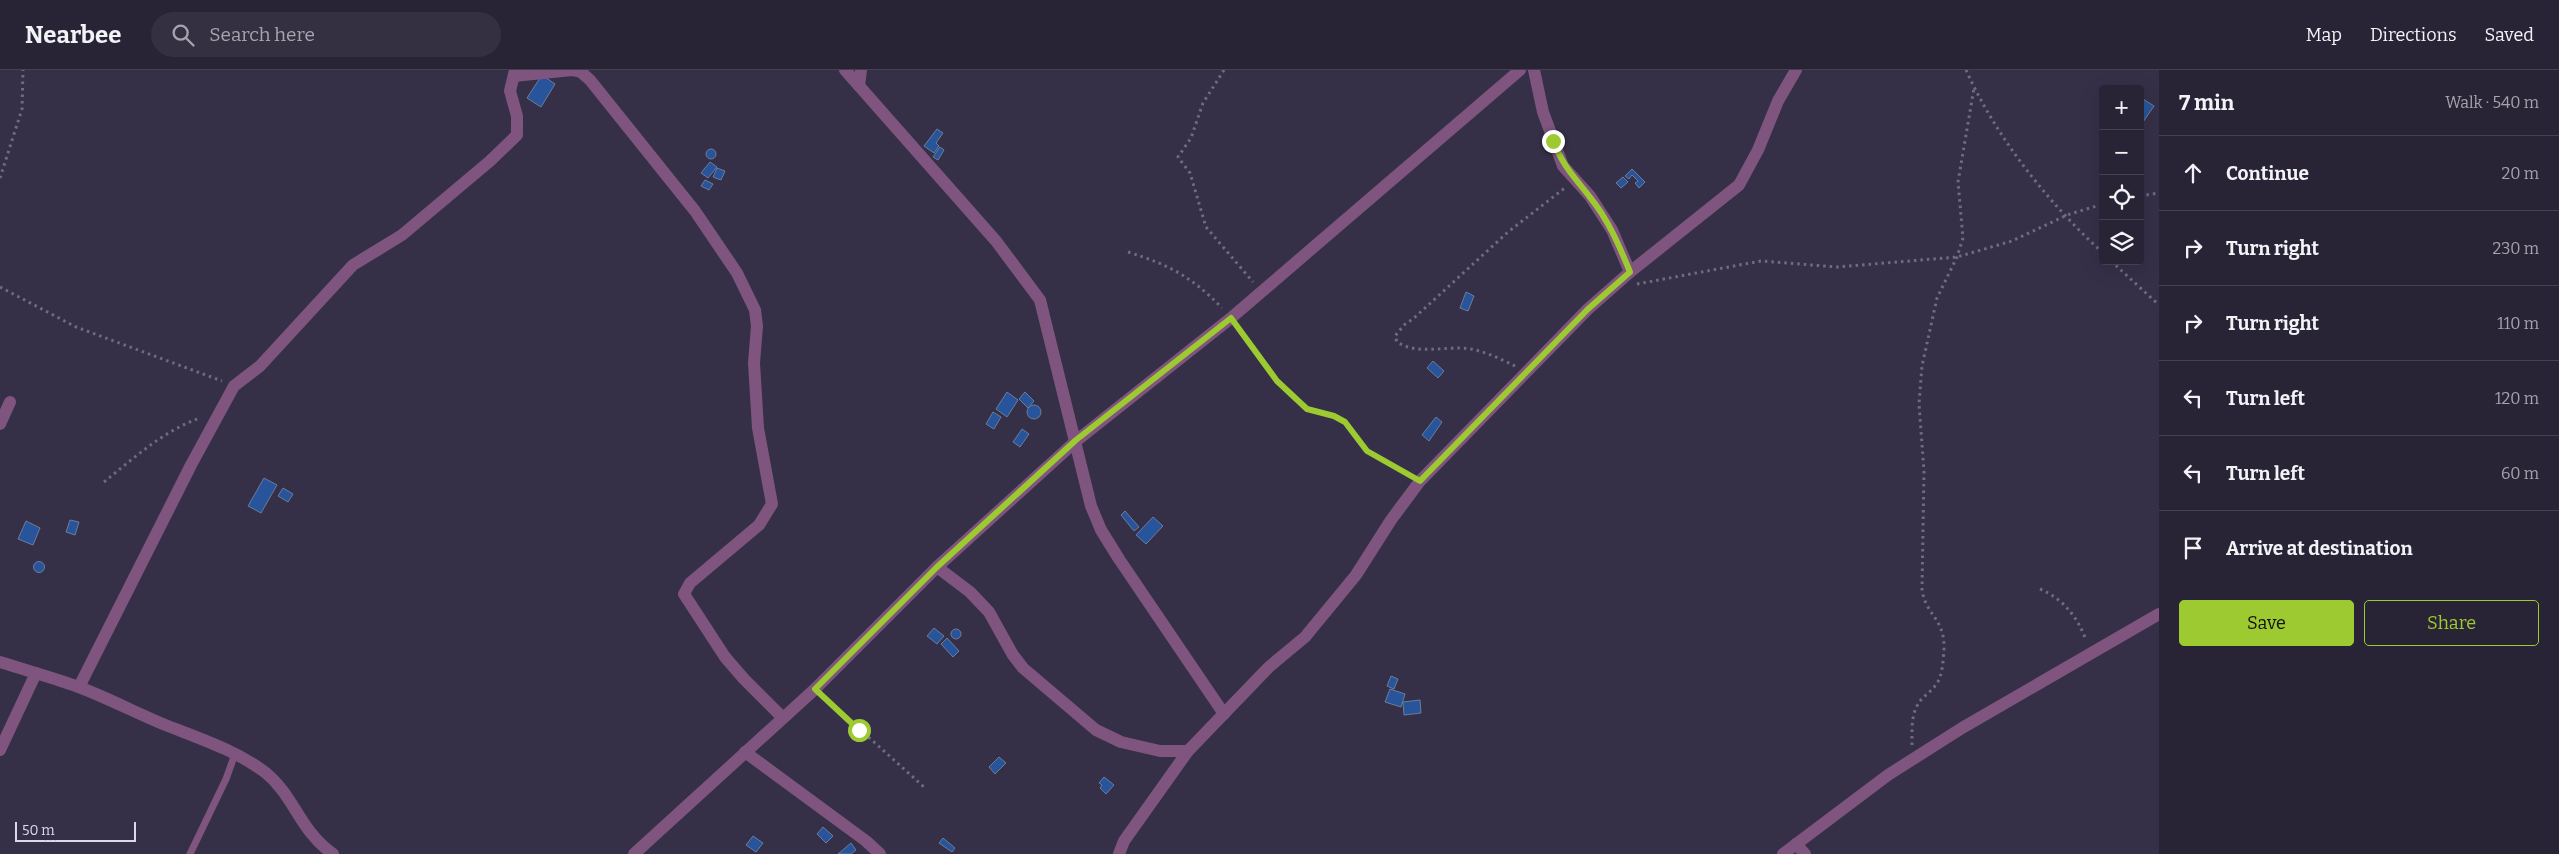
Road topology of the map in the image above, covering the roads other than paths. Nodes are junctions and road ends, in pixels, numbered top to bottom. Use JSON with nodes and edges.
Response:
{"nodes":[{"id":1,"x":845,"y":70,"type":"edge"},
{"id":2,"x":861,"y":70,"type":"edge"},
{"id":3,"x":1520,"y":70,"type":"edge"},
{"id":4,"x":1534,"y":70,"type":"edge"},
{"id":5,"x":1796,"y":70,"type":"edge"},
{"id":6,"x":514,"y":73,"type":"edge"},
{"id":7,"x":859,"y":86,"type":"junction"},
{"id":8,"x":1630,"y":272,"type":"junction"},
{"id":9,"x":10,"y":402,"type":"dead end"},
{"id":10,"x":0,"y":424,"type":"edge"},
{"id":11,"x":1076,"y":440,"type":"junction"},
{"id":12,"x":937,"y":567,"type":"junction"},
{"id":13,"x":2159,"y":614,"type":"edge"},
{"id":14,"x":0,"y":662,"type":"edge"},
{"id":15,"x":36,"y":673,"type":"junction"},
{"id":16,"x":79,"y":687,"type":"junction"},
{"id":17,"x":1224,"y":714,"type":"junction"},
{"id":18,"x":782,"y":717,"type":"junction"},
{"id":19,"x":0,"y":750,"type":"edge"},
{"id":20,"x":1188,"y":751,"type":"junction"},
{"id":21,"x":745,"y":752,"type":"junction"},
{"id":22,"x":235,"y":754,"type":"junction"},
{"id":23,"x":1801,"y":849,"type":"edge"},
{"id":24,"x":190,"y":854,"type":"edge"},
{"id":25,"x":333,"y":854,"type":"edge"},
{"id":26,"x":634,"y":854,"type":"edge"},
{"id":27,"x":880,"y":854,"type":"edge"},
{"id":28,"x":1120,"y":854,"type":"edge"},
{"id":29,"x":1783,"y":854,"type":"edge"}],
"edges":[{"from":1,"to":7,"type":"street"},
{"from":2,"to":7,"type":"street"},
{"from":3,"to":11,"type":"street"},
{"from":4,"to":8,"type":"street"},
{"from":5,"to":8,"type":"street"},
{"from":6,"to":16,"type":"street"},
{"from":6,"to":18,"type":"street"},
{"from":7,"to":11,"type":"street"},
{"from":8,"to":17,"type":"street"},
{"from":9,"to":10,"type":"street"},
{"from":11,"to":12,"type":"street"},
{"from":11,"to":17,"type":"street"},
{"from":12,"to":18,"type":"street"},
{"from":12,"to":20,"type":"street"},
{"from":13,"to":23,"type":"street"},
{"from":14,"to":15,"type":"street"},
{"from":15,"to":16,"type":"street"},
{"from":15,"to":19,"type":"street"},
{"from":16,"to":22,"type":"street"},
{"from":17,"to":20,"type":"street"},
{"from":18,"to":21,"type":"street"},
{"from":20,"to":28,"type":"street"},
{"from":21,"to":26,"type":"street"},
{"from":21,"to":27,"type":"street"},
{"from":22,"to":24,"type":"lane"},
{"from":22,"to":25,"type":"street"},
{"from":23,"to":29,"type":"street"}]}
